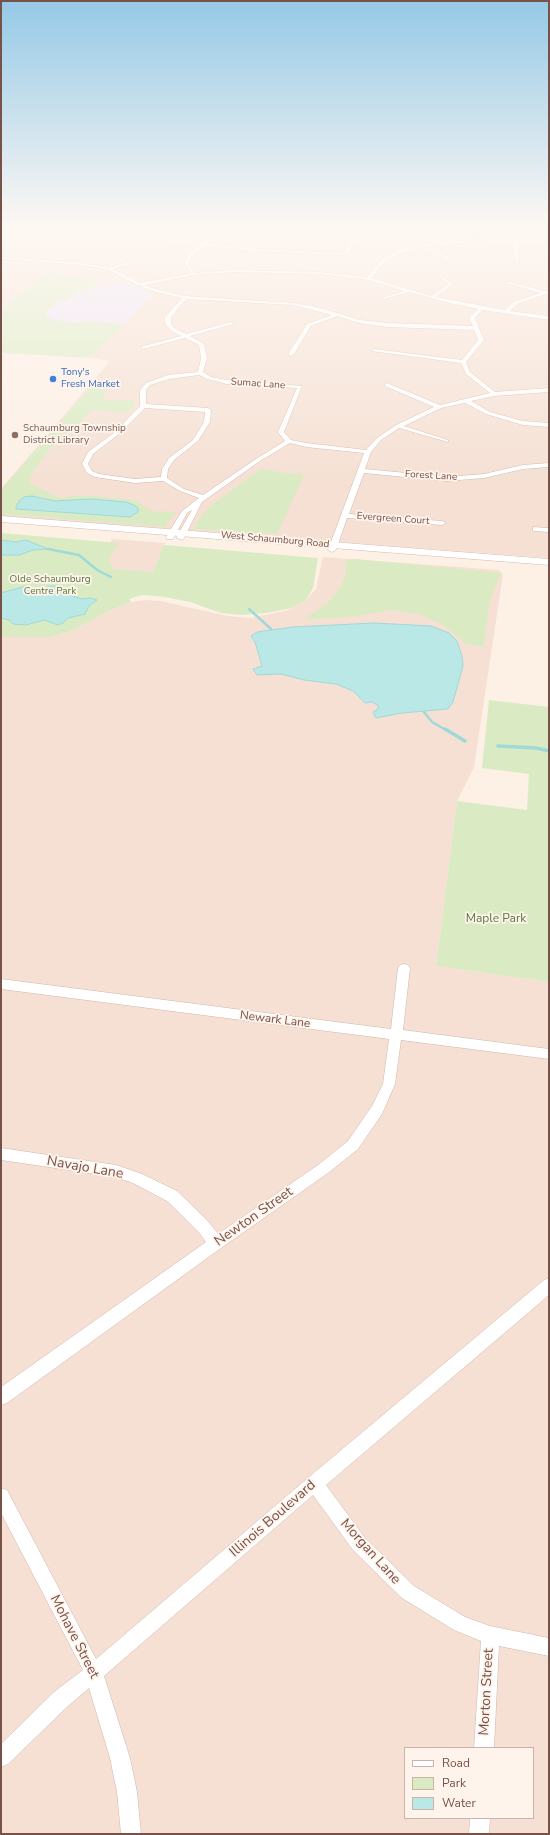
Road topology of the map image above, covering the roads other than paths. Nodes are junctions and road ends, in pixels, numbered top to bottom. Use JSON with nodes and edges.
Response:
{"nodes":[{"id":1,"x":172,"y":314,"type":"edge"},
{"id":2,"x":331,"y":314,"type":"edge"},
{"id":3,"x":476,"y":314,"type":"edge"},
{"id":4,"x":518,"y":314,"type":"edge"},
{"id":5,"x":335,"y":315,"type":"junction"},
{"id":6,"x":549,"y":318,"type":"edge"},
{"id":7,"x":231,"y":324,"type":"dead end"},
{"id":8,"x":475,"y":328,"type":"junction"},
{"id":9,"x":186,"y":335,"type":"junction"},
{"id":10,"x":143,"y":347,"type":"dead end"},
{"id":11,"x":374,"y":351,"type":"dead end"},
{"id":12,"x":291,"y":354,"type":"dead end"},
{"id":13,"x":463,"y":362,"type":"junction"},
{"id":14,"x":200,"y":373,"type":"junction"},
{"id":15,"x":387,"y":385,"type":"dead end"},
{"id":16,"x":549,"y":390,"type":"edge"},
{"id":17,"x":494,"y":394,"type":"junction"},
{"id":18,"x":465,"y":400,"type":"junction"},
{"id":19,"x":143,"y":406,"type":"junction"},
{"id":20,"x":439,"y":407,"type":"junction"},
{"id":21,"x":549,"y":425,"type":"edge"},
{"id":22,"x":398,"y":426,"type":"junction"},
{"id":23,"x":289,"y":441,"type":"junction"},
{"id":24,"x":446,"y":441,"type":"dead end"},
{"id":25,"x":368,"y":452,"type":"junction"},
{"id":26,"x":549,"y":465,"type":"edge"},
{"id":27,"x":361,"y":471,"type":"junction"},
{"id":28,"x":164,"y":479,"type":"junction"},
{"id":29,"x":202,"y":500,"type":"junction"},
{"id":30,"x":344,"y":516,"type":"junction"},
{"id":31,"x":1,"y":519,"type":"edge"},
{"id":32,"x":442,"y":523,"type":"dead end"},
{"id":33,"x":1,"y":526,"type":"edge"},
{"id":34,"x":536,"y":529,"type":"dead end"},
{"id":35,"x":549,"y":530,"type":"edge"},
{"id":36,"x":176,"y":535,"type":"junction"},
{"id":37,"x":333,"y":547,"type":"junction"},
{"id":38,"x":549,"y":562,"type":"edge"},
{"id":39,"x":549,"y":568,"type":"edge"},
{"id":40,"x":404,"y":968,"type":"dead end"},
{"id":41,"x":1,"y":984,"type":"edge"},
{"id":42,"x":396,"y":1035,"type":"junction"},
{"id":43,"x":549,"y":1054,"type":"edge"},
{"id":44,"x":1,"y":1154,"type":"edge"},
{"id":45,"x":216,"y":1243,"type":"junction"},
{"id":46,"x":549,"y":1285,"type":"edge"},
{"id":47,"x":1,"y":1397,"type":"edge"},
{"id":48,"x":315,"y":1482,"type":"junction"},
{"id":49,"x":1,"y":1496,"type":"edge"},
{"id":50,"x":490,"y":1636,"type":"junction"},
{"id":51,"x":549,"y":1647,"type":"edge"},
{"id":52,"x":94,"y":1673,"type":"junction"},
{"id":53,"x":484,"y":1747,"type":"edge"},
{"id":54,"x":1,"y":1757,"type":"edge"},
{"id":55,"x":480,"y":1819,"type":"edge"},
{"id":56,"x":132,"y":1834,"type":"edge"},
{"id":57,"x":479,"y":1834,"type":"edge"}],
"edges":[{"from":1,"to":9,"type":"street"},
{"from":2,"to":5,"type":"street"},
{"from":3,"to":8,"type":"street"},
{"from":4,"to":6,"type":"street"},
{"from":5,"to":8,"type":"street"},
{"from":5,"to":12,"type":"street"},
{"from":7,"to":9,"type":"street"},
{"from":8,"to":13,"type":"street"},
{"from":9,"to":10,"type":"street"},
{"from":9,"to":14,"type":"street"},
{"from":11,"to":13,"type":"street"},
{"from":13,"to":17,"type":"street"},
{"from":14,"to":19,"type":"street"},
{"from":14,"to":23,"type":"street","name":"Sumac Lane"},
{"from":15,"to":20,"type":"street"},
{"from":16,"to":17,"type":"street"},
{"from":17,"to":18,"type":"street"},
{"from":18,"to":20,"type":"street"},
{"from":18,"to":21,"type":"street"},
{"from":19,"to":28,"type":"street"},
{"from":19,"to":28,"type":"street"},
{"from":20,"to":22,"type":"street"},
{"from":22,"to":24,"type":"street"},
{"from":22,"to":25,"type":"street"},
{"from":23,"to":25,"type":"street"},
{"from":23,"to":29,"type":"street"},
{"from":25,"to":27,"type":"street"},
{"from":26,"to":27,"type":"street","name":"Forest Lane"},
{"from":27,"to":30,"type":"street"},
{"from":28,"to":29,"type":"street"},
{"from":29,"to":36,"type":"street"},
{"from":29,"to":36,"type":"street"},
{"from":30,"to":32,"type":"street","name":"Evergreen Court"},
{"from":30,"to":37,"type":"street"},
{"from":31,"to":36,"type":"main road","name":"West Schaumburg Road"},
{"from":33,"to":36,"type":"main road","name":"West Schaumburg Road"},
{"from":34,"to":35,"type":"street"},
{"from":36,"to":37,"type":"main road","name":"West Schaumburg Road"},
{"from":37,"to":38,"type":"main road","name":"West Schaumburg Road"},
{"from":37,"to":39,"type":"main road","name":"West Schaumburg Road"},
{"from":40,"to":42,"type":"street","name":"Newton Street"},
{"from":41,"to":42,"type":"street","name":"Newark Lane"},
{"from":42,"to":43,"type":"street","name":"Newark Lane"},
{"from":42,"to":45,"type":"street","name":"Newton Street"},
{"from":44,"to":45,"type":"street","name":"Navajo Lane"},
{"from":45,"to":47,"type":"street","name":"Newton Street"},
{"from":46,"to":48,"type":"street","name":"Illinois Boulevard"},
{"from":48,"to":50,"type":"street","name":"Morgan Lane"},
{"from":48,"to":52,"type":"street","name":"Illinois Boulevard"},
{"from":49,"to":52,"type":"street","name":"Mohave Street"},
{"from":50,"to":51,"type":"street","name":"Morgan Lane"},
{"from":50,"to":53,"type":"street","name":"Morton Street"},
{"from":52,"to":54,"type":"street","name":"Illinois Boulevard"},
{"from":52,"to":56,"type":"street","name":"Mohave Street"},
{"from":55,"to":57,"type":"street"}]}
